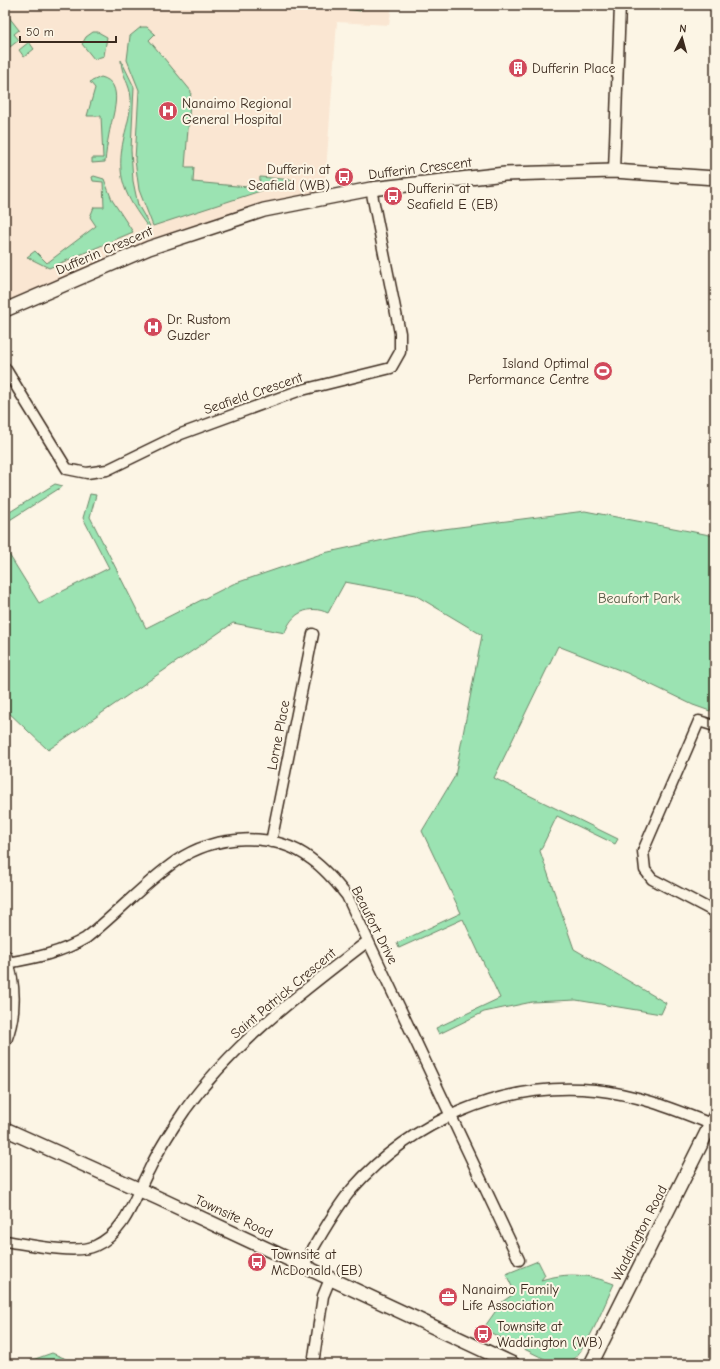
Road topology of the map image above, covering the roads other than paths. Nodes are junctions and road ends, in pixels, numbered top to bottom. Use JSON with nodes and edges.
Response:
{"nodes":[{"id":1,"x":620,"y":5,"type":"edge"},
{"id":2,"x":614,"y":171,"type":"junction"},
{"id":3,"x":715,"y":178,"type":"edge"},
{"id":4,"x":371,"y":189,"type":"junction"},
{"id":5,"x":5,"y":310,"type":"edge"},
{"id":6,"x":5,"y":368,"type":"edge"},
{"id":7,"x":313,"y":634,"type":"dead end"},
{"id":8,"x":715,"y":726,"type":"edge"},
{"id":9,"x":271,"y":842,"type":"junction"},
{"id":10,"x":715,"y":912,"type":"edge"},
{"id":11,"x":368,"y":941,"type":"junction"},
{"id":12,"x":6,"y":960,"type":"edge"},
{"id":13,"x":5,"y":1039,"type":"edge"},
{"id":14,"x":450,"y":1115,"type":"junction"},
{"id":15,"x":713,"y":1120,"type":"edge"},
{"id":16,"x":5,"y":1122,"type":"edge"},
{"id":17,"x":9,"y":1131,"type":"edge"},
{"id":18,"x":140,"y":1189,"type":"junction"},
{"id":19,"x":5,"y":1241,"type":"edge"},
{"id":20,"x":519,"y":1260,"type":"dead end"},
{"id":21,"x":303,"y":1266,"type":"junction"},
{"id":22,"x":330,"y":1279,"type":"junction"},
{"id":23,"x":313,"y":1364,"type":"edge"},
{"id":24,"x":513,"y":1364,"type":"edge"},
{"id":25,"x":591,"y":1364,"type":"edge"}],
"edges":[{"from":1,"to":2,"type":"street"},
{"from":2,"to":3,"type":"street","name":"Dufferin Crescent"},
{"from":2,"to":4,"type":"street","name":"Dufferin Crescent"},
{"from":4,"to":5,"type":"street","name":"Dufferin Crescent"},
{"from":4,"to":6,"type":"street","name":"Seafield Crescent"},
{"from":7,"to":9,"type":"street","name":"Lorne Place"},
{"from":8,"to":10,"type":"street"},
{"from":9,"to":11,"type":"street","name":"Beaufort Drive"},
{"from":9,"to":12,"type":"street","name":"Beaufort Drive"},
{"from":11,"to":14,"type":"street","name":"Beaufort Drive"},
{"from":11,"to":18,"type":"street","name":"Saint Patrick Crescent"},
{"from":12,"to":13,"type":"street"},
{"from":14,"to":15,"type":"street"},
{"from":14,"to":20,"type":"street","name":"Beaufort Drive"},
{"from":14,"to":21,"type":"street"},
{"from":15,"to":25,"type":"street","name":"Waddington Road"},
{"from":16,"to":17,"type":"street"},
{"from":17,"to":18,"type":"street","name":"Townsite Road"},
{"from":18,"to":19,"type":"street","name":"Saint Patrick Crescent"},
{"from":18,"to":21,"type":"street","name":"Townsite Road"},
{"from":21,"to":22,"type":"street","name":"Townsite Road"},
{"from":22,"to":23,"type":"street"},
{"from":22,"to":24,"type":"street","name":"Townsite Road"}]}
